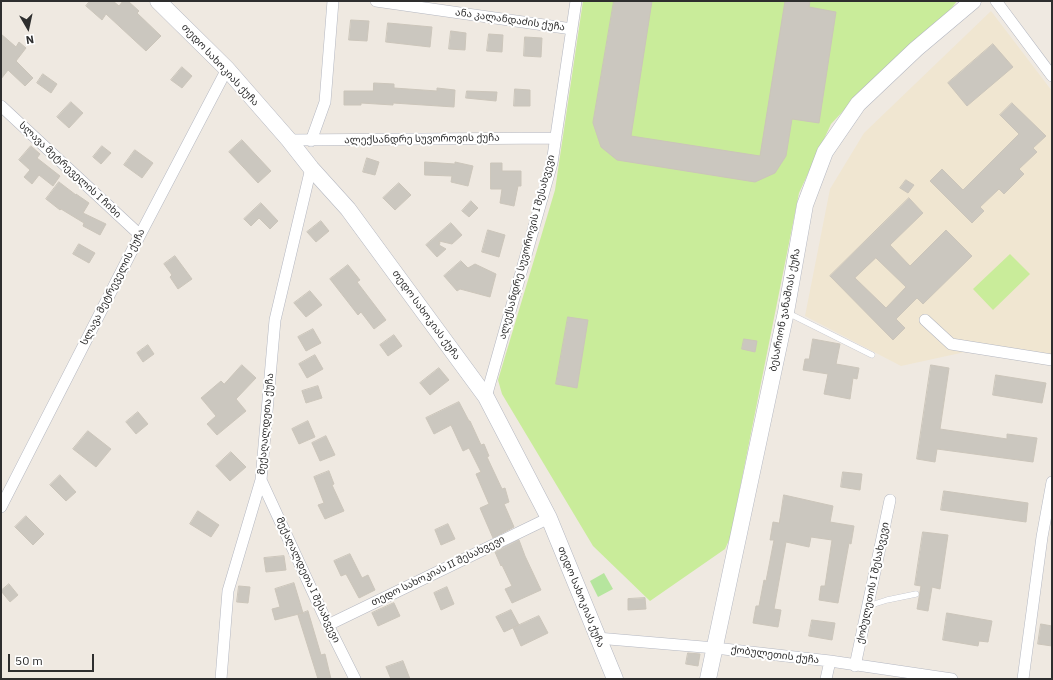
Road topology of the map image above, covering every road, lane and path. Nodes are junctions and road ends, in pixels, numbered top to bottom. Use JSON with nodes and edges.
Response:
{"nodes":[{"id":1,"x":158,"y":1,"type":"edge"},
{"id":2,"x":332,"y":1,"type":"edge"},
{"id":3,"x":376,"y":1,"type":"edge"},
{"id":4,"x":576,"y":1,"type":"edge"},
{"id":5,"x":973,"y":1,"type":"edge"},
{"id":6,"x":996,"y":1,"type":"edge"},
{"id":7,"x":572,"y":29,"type":"junction"},
{"id":8,"x":228,"y":69,"type":"junction"},
{"id":9,"x":1052,"y":76,"type":"edge"},
{"id":10,"x":1,"y":106,"type":"edge"},
{"id":11,"x":556,"y":138,"type":"junction"},
{"id":12,"x":289,"y":140,"type":"junction"},
{"id":13,"x":311,"y":141,"type":"junction"},
{"id":14,"x":311,"y":168,"type":"junction"},
{"id":15,"x":140,"y":235,"type":"junction"},
{"id":16,"x":786,"y":312,"type":"junction"},
{"id":17,"x":925,"y":320,"type":"dead end"},
{"id":18,"x":872,"y":354,"type":"dead end"},
{"id":19,"x":1052,"y":360,"type":"edge"},
{"id":20,"x":486,"y":397,"type":"junction"},
{"id":21,"x":261,"y":480,"type":"junction"},
{"id":22,"x":1052,"y":482,"type":"edge"},
{"id":23,"x":890,"y":500,"type":"dead end"},
{"id":24,"x":1,"y":507,"type":"edge"},
{"id":25,"x":549,"y":518,"type":"junction"},
{"id":26,"x":916,"y":594,"type":"dead end"},
{"id":27,"x":868,"y":606,"type":"junction"},
{"id":28,"x":328,"y":625,"type":"junction"},
{"id":29,"x":597,"y":638,"type":"junction"},
{"id":30,"x":715,"y":648,"type":"junction"},
{"id":31,"x":830,"y":661,"type":"junction"},
{"id":32,"x":855,"y":666,"type":"junction"},
{"id":33,"x":221,"y":679,"type":"edge"},
{"id":34,"x":355,"y":679,"type":"edge"},
{"id":35,"x":615,"y":679,"type":"edge"},
{"id":36,"x":708,"y":679,"type":"edge"},
{"id":37,"x":826,"y":679,"type":"edge"},
{"id":38,"x":952,"y":679,"type":"edge"},
{"id":39,"x":1023,"y":679,"type":"edge"}],
"edges":[{"from":1,"to":8,"type":"street","name":"თედო სახოკიას ქუჩა"},
{"from":2,"to":13,"type":"street"},
{"from":3,"to":7,"type":"street","name":"ანა კალანდაძის ქუჩა"},
{"from":4,"to":7,"type":"street","name":"ალექსანდრე სუვოროვის I შესახვევი"},
{"from":5,"to":16,"type":"street","name":"ბესარიონ ჯანაშიას ქუჩა"},
{"from":6,"to":9,"type":"street"},
{"from":7,"to":11,"type":"street","name":"ალექსანდრე სუვოროვის I შესახვევი"},
{"from":8,"to":12,"type":"street","name":"თედო სახოკიას ქუჩა"},
{"from":8,"to":15,"type":"street","name":"სლავა მეტრეველის ქუჩა"},
{"from":10,"to":15,"type":"street","name":"სლავა მეტრეველის I ჩიხი"},
{"from":11,"to":13,"type":"street","name":"ალექსანდრე სუვოროვის ქუჩა"},
{"from":11,"to":20,"type":"street","name":"ალექსანდრე სუვოროვის I შესახვევი"},
{"from":12,"to":13,"type":"street","name":"ალექსანდრე სუვოროვის ქუჩა"},
{"from":12,"to":14,"type":"street","name":"თედო სახოკიას ქუჩა"},
{"from":14,"to":20,"type":"street","name":"თედო სახოკიას ქუჩა"},
{"from":14,"to":21,"type":"street","name":"მექაღალდეთა ქუჩა"},
{"from":15,"to":24,"type":"street","name":"სლავა მეტრეველის ქუჩა"},
{"from":16,"to":18,"type":"lane"},
{"from":16,"to":30,"type":"street","name":"ბესარიონ ჯანაშიას ქუჩა"},
{"from":17,"to":19,"type":"street"},
{"from":20,"to":25,"type":"street","name":"თედო სახოკიას ქუჩა"},
{"from":21,"to":28,"type":"street","name":"მექაღალდეთა I შესახვევი"},
{"from":21,"to":33,"type":"street","name":"მექაღალდეთა ქუჩა"},
{"from":22,"to":39,"type":"street"},
{"from":23,"to":27,"type":"street","name":"ქობულეთის I შესახვევი"},
{"from":25,"to":28,"type":"street","name":"თედო სახოკიას II შესახვევი"},
{"from":25,"to":29,"type":"street","name":"თედო სახოკიას ქუჩა"},
{"from":26,"to":27,"type":"lane"},
{"from":27,"to":32,"type":"street","name":"ქობულეთის I შესახვევი"},
{"from":28,"to":34,"type":"street","name":"მექაღალდეთა I შესახვევი"},
{"from":29,"to":30,"type":"street","name":"ქობულეთის ქუჩა"},
{"from":29,"to":35,"type":"street","name":"თედო სახოკიას ქუჩა"},
{"from":30,"to":31,"type":"street","name":"ქობულეთის ქუჩა"},
{"from":30,"to":36,"type":"street","name":"ბესარიონ ჯანაშიას ქუჩა"},
{"from":31,"to":32,"type":"street","name":"ქობულეთის ქუჩა"},
{"from":31,"to":37,"type":"street"},
{"from":32,"to":38,"type":"street","name":"ქობულეთის ქუჩა"}]}
